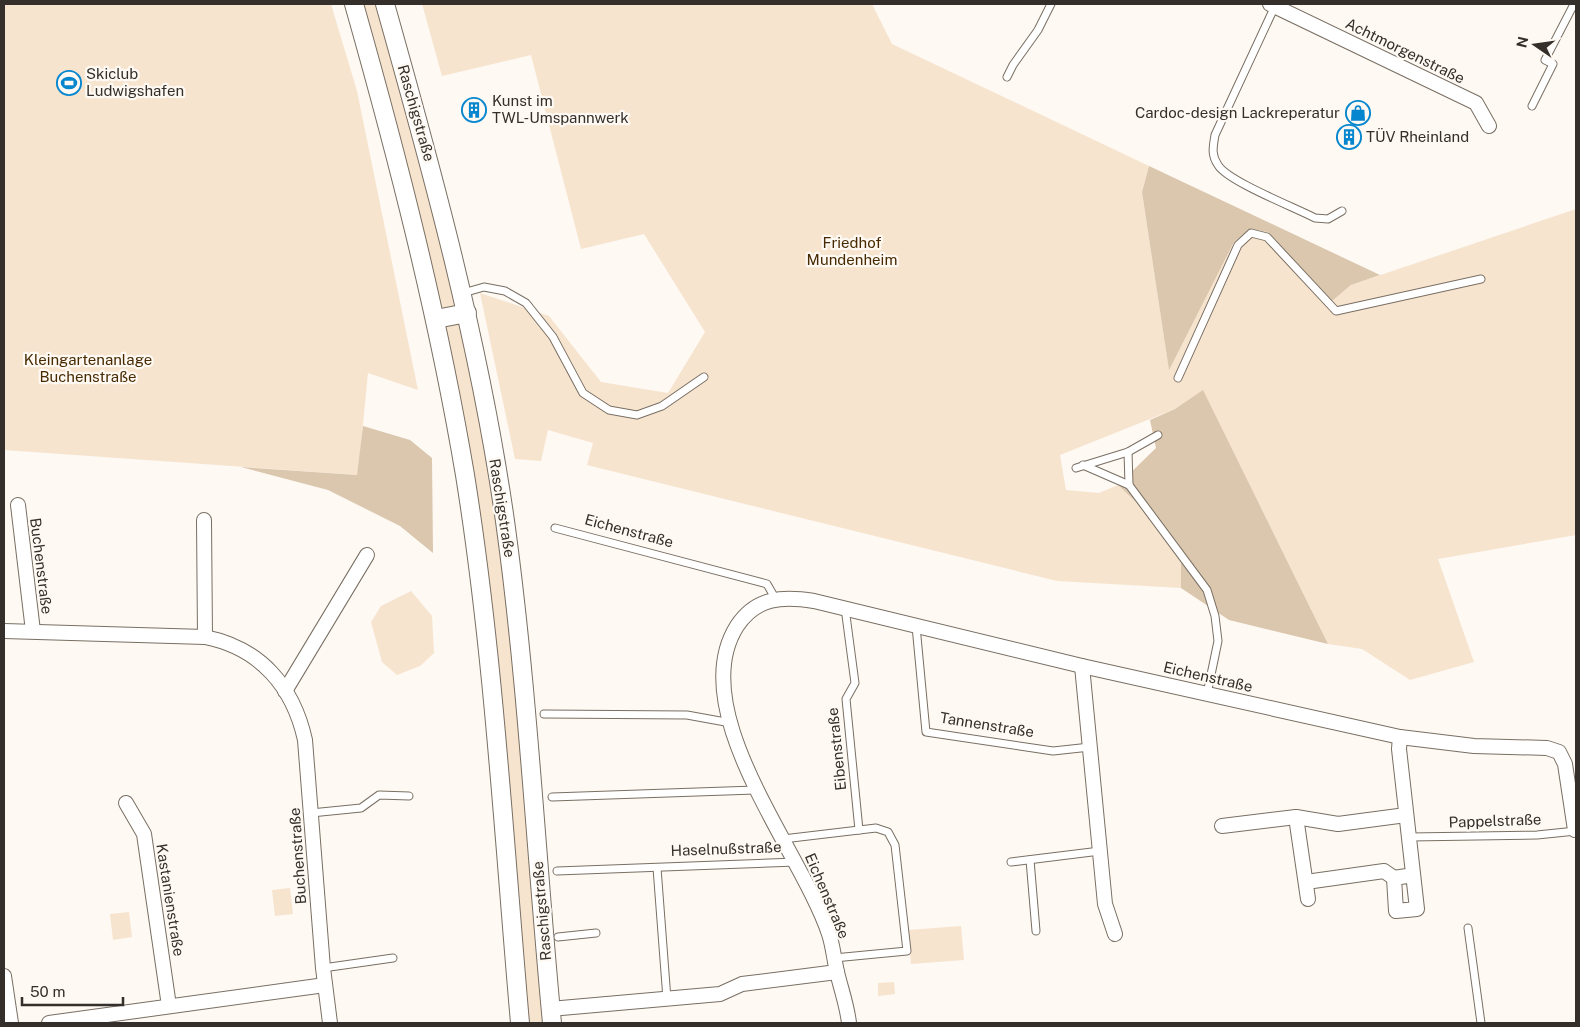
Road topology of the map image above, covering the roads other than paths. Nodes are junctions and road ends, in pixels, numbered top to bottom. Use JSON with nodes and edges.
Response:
{"nodes":[{"id":1,"x":354,"y":4,"type":"edge"},
{"id":2,"x":385,"y":4,"type":"edge"},
{"id":3,"x":1051,"y":4,"type":"edge"},
{"id":4,"x":1574,"y":4,"type":"edge"},
{"id":5,"x":1272,"y":5,"type":"edge"},
{"id":6,"x":1007,"y":77,"type":"dead end"},
{"id":7,"x":1532,"y":106,"type":"dead end"},
{"id":8,"x":1489,"y":126,"type":"dead end"},
{"id":9,"x":1342,"y":211,"type":"dead end"},
{"id":10,"x":1481,"y":279,"type":"dead end"},
{"id":11,"x":462,"y":293,"type":"junction"},
{"id":12,"x":467,"y":313,"type":"junction"},
{"id":13,"x":436,"y":319,"type":"junction"},
{"id":14,"x":704,"y":377,"type":"dead end"},
{"id":15,"x":1178,"y":378,"type":"dead end"},
{"id":16,"x":1158,"y":436,"type":"dead end"},
{"id":17,"x":1128,"y":452,"type":"junction"},
{"id":18,"x":1129,"y":485,"type":"junction"},
{"id":19,"x":18,"y":505,"type":"dead end"},
{"id":20,"x":204,"y":520,"type":"dead end"},
{"id":21,"x":555,"y":528,"type":"dead end"},
{"id":22,"x":367,"y":555,"type":"dead end"},
{"id":23,"x":775,"y":598,"type":"junction"},
{"id":24,"x":845,"y":608,"type":"junction"},
{"id":25,"x":916,"y":625,"type":"junction"},
{"id":26,"x":4,"y":631,"type":"edge"},
{"id":27,"x":33,"y":631,"type":"junction"},
{"id":28,"x":205,"y":637,"type":"junction"},
{"id":29,"x":1082,"y":666,"type":"junction"},
{"id":30,"x":285,"y":690,"type":"junction"},
{"id":31,"x":1207,"y":694,"type":"junction"},
{"id":32,"x":544,"y":714,"type":"dead end"},
{"id":33,"x":731,"y":723,"type":"junction"},
{"id":34,"x":1400,"y":737,"type":"junction"},
{"id":35,"x":1090,"y":747,"type":"junction"},
{"id":36,"x":755,"y":790,"type":"junction"},
{"id":37,"x":409,"y":796,"type":"dead end"},
{"id":38,"x":552,"y":797,"type":"dead end"},
{"id":39,"x":126,"y":803,"type":"dead end"},
{"id":40,"x":311,"y":813,"type":"junction"},
{"id":41,"x":1406,"y":815,"type":"junction"},
{"id":42,"x":1296,"y":817,"type":"junction"},
{"id":43,"x":1222,"y":826,"type":"dead end"},
{"id":44,"x":859,"y":830,"type":"junction"},
{"id":45,"x":1576,"y":833,"type":"edge"},
{"id":46,"x":1410,"y":837,"type":"junction"},
{"id":47,"x":783,"y":839,"type":"junction"},
{"id":48,"x":1100,"y":851,"type":"junction"},
{"id":49,"x":1030,"y":860,"type":"junction"},
{"id":50,"x":796,"y":862,"type":"junction"},
{"id":51,"x":1011,"y":862,"type":"dead end"},
{"id":52,"x":656,"y":868,"type":"junction"},
{"id":53,"x":557,"y":871,"type":"dead end"},
{"id":54,"x":1413,"y":875,"type":"junction"},
{"id":55,"x":1394,"y":878,"type":"junction"},
{"id":56,"x":1306,"y":882,"type":"junction"},
{"id":57,"x":1308,"y":899,"type":"dead end"},
{"id":58,"x":1468,"y":928,"type":"dead end"},
{"id":59,"x":1036,"y":931,"type":"dead end"},
{"id":60,"x":596,"y":933,"type":"dead end"},
{"id":61,"x":1115,"y":934,"type":"dead end"},
{"id":62,"x":558,"y":937,"type":"dead end"},
{"id":63,"x":393,"y":958,"type":"dead end"},
{"id":64,"x":834,"y":958,"type":"junction"},
{"id":65,"x":323,"y":968,"type":"junction"},
{"id":66,"x":837,"y":972,"type":"junction"},
{"id":67,"x":4,"y":976,"type":"edge"},
{"id":68,"x":325,"y":985,"type":"junction"},
{"id":69,"x":666,"y":999,"type":"junction"},
{"id":70,"x":169,"y":1006,"type":"junction"},
{"id":71,"x":551,"y":1016,"type":"edge"},
{"id":72,"x":11,"y":1023,"type":"edge"},
{"id":73,"x":49,"y":1023,"type":"edge"},
{"id":74,"x":330,"y":1023,"type":"edge"},
{"id":75,"x":520,"y":1023,"type":"edge"},
{"id":76,"x":849,"y":1023,"type":"edge"},
{"id":77,"x":1481,"y":1023,"type":"edge"}],
"edges":[{"from":1,"to":13,"type":"street","name":"Raschigstraße"},
{"from":2,"to":11,"type":"street","name":"Raschigstraße"},
{"from":3,"to":6,"type":"lane"},
{"from":4,"to":7,"type":"lane"},
{"from":5,"to":8,"type":"street","name":"Achtmorgenstraße"},
{"from":5,"to":9,"type":"lane"},
{"from":10,"to":15,"type":"lane"},
{"from":11,"to":12,"type":"street","name":"Raschigstraße"},
{"from":11,"to":14,"type":"lane"},
{"from":12,"to":13,"type":"street"},
{"from":12,"to":71,"type":"street","name":"Raschigstraße"},
{"from":13,"to":75,"type":"street","name":"Raschigstraße"},
{"from":16,"to":17,"type":"lane"},
{"from":17,"to":18,"type":"lane"},
{"from":17,"to":18,"type":"lane"},
{"from":18,"to":31,"type":"lane"},
{"from":19,"to":27,"type":"street","name":"Buchenstraße"},
{"from":20,"to":28,"type":"street"},
{"from":21,"to":23,"type":"lane","name":"Eichenstraße"},
{"from":22,"to":30,"type":"street"},
{"from":23,"to":24,"type":"street","name":"Eichenstraße"},
{"from":23,"to":33,"type":"street","name":"Eichenstraße"},
{"from":24,"to":25,"type":"street","name":"Eichenstraße"},
{"from":24,"to":44,"type":"lane","name":"Eibenstraße"},
{"from":25,"to":29,"type":"street","name":"Eichenstraße"},
{"from":25,"to":35,"type":"lane","name":"Tannenstraße"},
{"from":26,"to":27,"type":"street","name":"Buchenstraße"},
{"from":27,"to":28,"type":"street","name":"Buchenstraße"},
{"from":28,"to":30,"type":"street","name":"Buchenstraße"},
{"from":29,"to":31,"type":"street","name":"Eichenstraße"},
{"from":29,"to":35,"type":"street"},
{"from":30,"to":40,"type":"street","name":"Buchenstraße"},
{"from":31,"to":34,"type":"street","name":"Eichenstraße"},
{"from":32,"to":33,"type":"lane"},
{"from":33,"to":36,"type":"street","name":"Eichenstraße"},
{"from":34,"to":41,"type":"street"},
{"from":34,"to":45,"type":"street","name":"Eichenstraße"},
{"from":35,"to":48,"type":"street"},
{"from":36,"to":38,"type":"lane"},
{"from":36,"to":47,"type":"street","name":"Eichenstraße"},
{"from":37,"to":40,"type":"lane"},
{"from":39,"to":70,"type":"street","name":"Kastanienstraße"},
{"from":40,"to":65,"type":"street","name":"Buchenstraße"},
{"from":41,"to":42,"type":"street"},
{"from":41,"to":46,"type":"street"},
{"from":42,"to":43,"type":"street"},
{"from":42,"to":56,"type":"street"},
{"from":44,"to":47,"type":"lane"},
{"from":44,"to":64,"type":"lane"},
{"from":45,"to":46,"type":"lane","name":"Pappelstraße"},
{"from":46,"to":54,"type":"street"},
{"from":47,"to":50,"type":"street","name":"Eichenstraße"},
{"from":48,"to":49,"type":"lane"},
{"from":48,"to":61,"type":"street"},
{"from":49,"to":51,"type":"lane"},
{"from":49,"to":59,"type":"lane"},
{"from":50,"to":52,"type":"lane","name":"Haselnußstraße"},
{"from":50,"to":64,"type":"street","name":"Eichenstraße"},
{"from":52,"to":53,"type":"lane","name":"Haselnußstraße"},
{"from":52,"to":69,"type":"lane","name":"Haselnußstraße"},
{"from":54,"to":55,"type":"street"},
{"from":54,"to":55,"type":"street"},
{"from":55,"to":56,"type":"street"},
{"from":56,"to":57,"type":"street"},
{"from":58,"to":77,"type":"lane"},
{"from":60,"to":62,"type":"lane"},
{"from":63,"to":65,"type":"lane"},
{"from":64,"to":66,"type":"street","name":"Eichenstraße"},
{"from":65,"to":68,"type":"street","name":"Buchenstraße"},
{"from":66,"to":69,"type":"street"},
{"from":66,"to":76,"type":"street","name":"Eichenstraße"},
{"from":67,"to":72,"type":"street"},
{"from":68,"to":70,"type":"street"},
{"from":68,"to":74,"type":"street","name":"Buchenstraße"},
{"from":69,"to":71,"type":"street"},
{"from":70,"to":73,"type":"street"}]}
